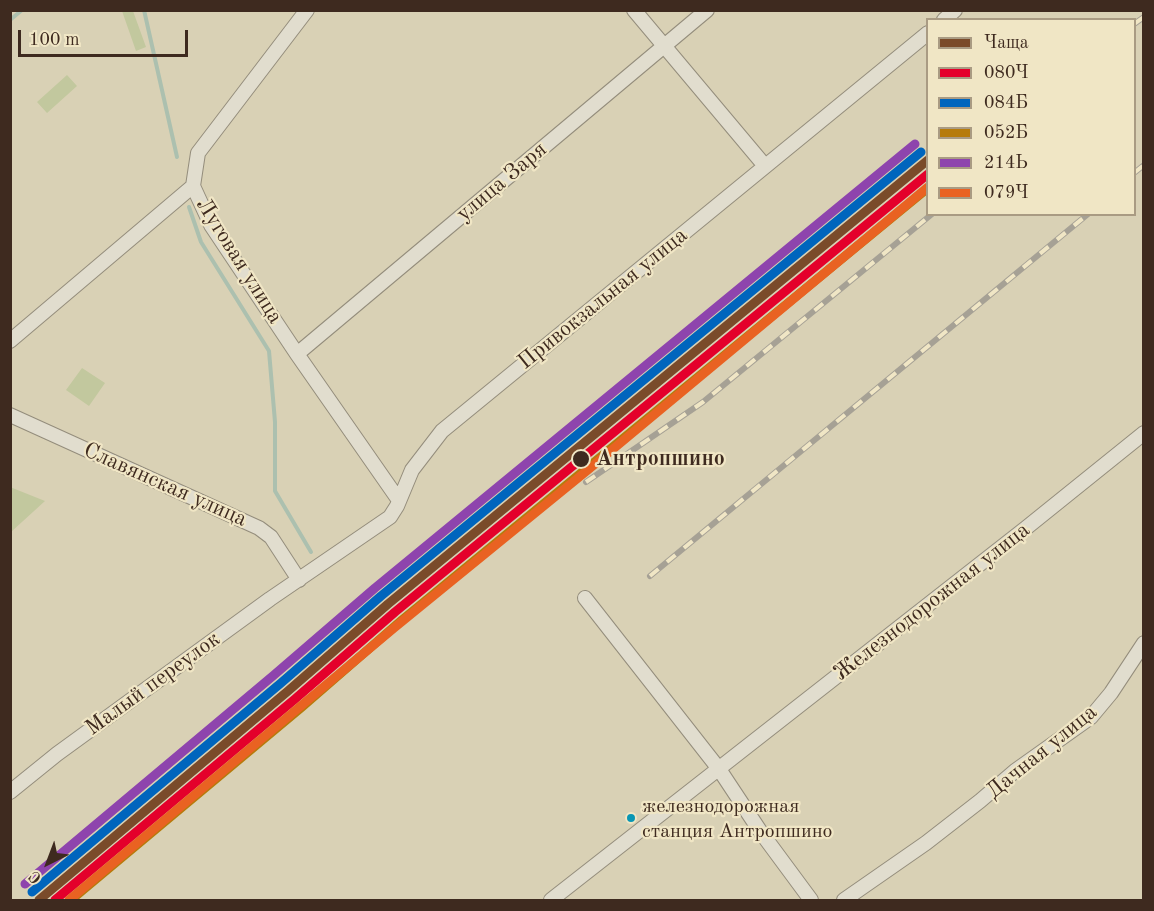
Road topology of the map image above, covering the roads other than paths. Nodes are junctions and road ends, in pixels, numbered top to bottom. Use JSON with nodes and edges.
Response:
{"nodes":[{"id":1,"x":634,"y":10,"type":"edge"},
{"id":2,"x":707,"y":10,"type":"edge"},
{"id":3,"x":303,"y":15,"type":"edge"},
{"id":4,"x":926,"y":34,"type":"edge"},
{"id":5,"x":665,"y":45,"type":"junction"},
{"id":6,"x":765,"y":166,"type":"junction"},
{"id":7,"x":189,"y":189,"type":"junction"},
{"id":8,"x":10,"y":340,"type":"edge"},
{"id":9,"x":297,"y":354,"type":"junction"},
{"id":10,"x":10,"y":416,"type":"edge"},
{"id":11,"x":1143,"y":433,"type":"edge"},
{"id":12,"x":398,"y":499,"type":"junction"},
{"id":13,"x":299,"y":580,"type":"junction"},
{"id":14,"x":585,"y":598,"type":"dead end"},
{"id":15,"x":1143,"y":643,"type":"edge"},
{"id":16,"x":719,"y":769,"type":"junction"},
{"id":17,"x":10,"y":792,"type":"edge"},
{"id":18,"x":551,"y":900,"type":"edge"},
{"id":19,"x":812,"y":900,"type":"edge"},
{"id":20,"x":844,"y":900,"type":"edge"}],
"edges":[{"from":1,"to":5,"type":"street"},
{"from":2,"to":5,"type":"street","name":"улица Заря"},
{"from":3,"to":7,"type":"street","name":"Луговая улица"},
{"from":4,"to":6,"type":"street","name":"Привокзальная улица"},
{"from":5,"to":6,"type":"street"},
{"from":5,"to":9,"type":"street","name":"улица Заря"},
{"from":6,"to":12,"type":"street","name":"Привокзальная улица"},
{"from":7,"to":8,"type":"street"},
{"from":7,"to":9,"type":"street","name":"Луговая улица"},
{"from":9,"to":12,"type":"street","name":"Луговая улица"},
{"from":10,"to":13,"type":"street","name":"Славянская улица"},
{"from":11,"to":16,"type":"street","name":"Железнодорожная улица"},
{"from":12,"to":13,"type":"street","name":"Привокзальная улица"},
{"from":13,"to":17,"type":"street","name":"Малый переулок"},
{"from":14,"to":16,"type":"street"},
{"from":15,"to":20,"type":"street","name":"Дачная улица"},
{"from":16,"to":18,"type":"street","name":"Железнодорожная улица"},
{"from":16,"to":19,"type":"street"}]}
